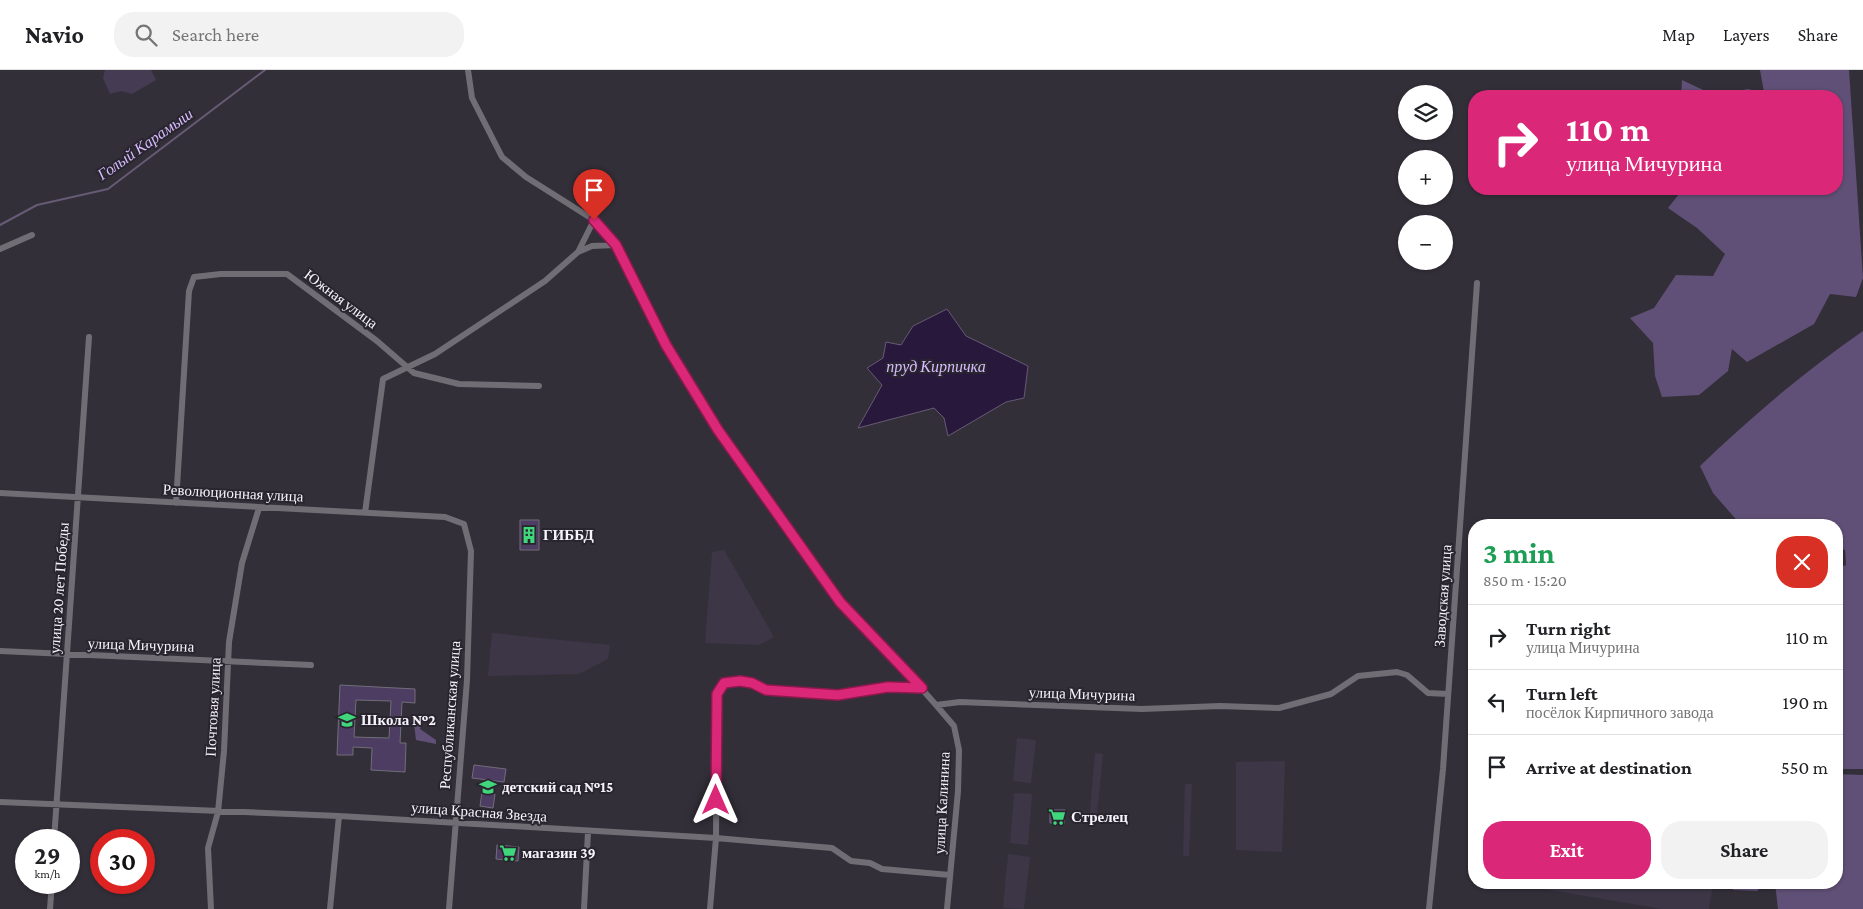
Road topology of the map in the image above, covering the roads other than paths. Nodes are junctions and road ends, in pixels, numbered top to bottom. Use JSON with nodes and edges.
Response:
{"nodes":[{"id":1,"x":468,"y":70,"type":"edge"},
{"id":2,"x":594,"y":220,"type":"junction"},
{"id":3,"x":32,"y":235,"type":"dead end"},
{"id":4,"x":616,"y":245,"type":"junction"},
{"id":5,"x":0,"y":250,"type":"edge"},
{"id":6,"x":578,"y":252,"type":"junction"},
{"id":7,"x":1477,"y":283,"type":"dead end"},
{"id":8,"x":89,"y":337,"type":"dead end"},
{"id":9,"x":406,"y":366,"type":"junction"},
{"id":10,"x":539,"y":386,"type":"dead end"},
{"id":11,"x":0,"y":493,"type":"edge"},
{"id":12,"x":78,"y":497,"type":"junction"},
{"id":13,"x":176,"y":503,"type":"junction"},
{"id":14,"x":259,"y":508,"type":"junction"},
{"id":15,"x":365,"y":513,"type":"junction"},
{"id":16,"x":464,"y":524,"type":"joint"},
{"id":17,"x":0,"y":651,"type":"edge"},
{"id":18,"x":67,"y":654,"type":"junction"},
{"id":19,"x":227,"y":660,"type":"junction"},
{"id":20,"x":311,"y":665,"type":"dead end"},
{"id":21,"x":922,"y":688,"type":"junction"},
{"id":22,"x":1448,"y":694,"type":"junction"},
{"id":23,"x":936,"y":705,"type":"junction"},
{"id":24,"x":0,"y":802,"type":"edge"},
{"id":25,"x":57,"y":803,"type":"junction"},
{"id":26,"x":218,"y":812,"type":"junction"},
{"id":27,"x":338,"y":816,"type":"junction"},
{"id":28,"x":456,"y":823,"type":"junction"},
{"id":29,"x":55,"y":829,"type":"edge"},
{"id":30,"x":588,"y":832,"type":"junction"},
{"id":31,"x":716,"y":838,"type":"junction"},
{"id":32,"x":950,"y":875,"type":"junction"},
{"id":33,"x":51,"y":894,"type":"edge"},
{"id":34,"x":50,"y":909,"type":"edge"},
{"id":35,"x":211,"y":909,"type":"edge"},
{"id":36,"x":330,"y":909,"type":"edge"},
{"id":37,"x":449,"y":909,"type":"edge"},
{"id":38,"x":584,"y":909,"type":"edge"},
{"id":39,"x":710,"y":909,"type":"edge"},
{"id":40,"x":947,"y":909,"type":"edge"},
{"id":41,"x":1429,"y":909,"type":"edge"}],
"edges":[{"from":1,"to":2,"type":"street"},
{"from":2,"to":4,"type":"street"},
{"from":2,"to":6,"type":"street"},
{"from":3,"to":5,"type":"street"},
{"from":4,"to":6,"type":"street"},
{"from":4,"to":21,"type":"street"},
{"from":6,"to":9,"type":"street"},
{"from":7,"to":22,"type":"street","name":"Заводская улица"},
{"from":8,"to":12,"type":"street","name":"улица 20 лет Победы"},
{"from":9,"to":10,"type":"street","name":"Южная улица"},
{"from":9,"to":13,"type":"street","name":"Южная улица"},
{"from":9,"to":15,"type":"street"},
{"from":11,"to":12,"type":"street","name":"Революционная улица"},
{"from":12,"to":13,"type":"street","name":"Революционная улица"},
{"from":12,"to":18,"type":"street","name":"улица 20 лет Победы"},
{"from":13,"to":14,"type":"street","name":"Революционная улица"},
{"from":14,"to":15,"type":"street","name":"Революционная улица"},
{"from":14,"to":19,"type":"street","name":"Почтовая улица"},
{"from":15,"to":16,"type":"street","name":"Революционная улица"},
{"from":16,"to":28,"type":"street","name":"Республиканская улица"},
{"from":17,"to":18,"type":"street","name":"улица Мичурина"},
{"from":18,"to":19,"type":"street","name":"улица Мичурина"},
{"from":18,"to":25,"type":"street","name":"улица 20 лет Победы"},
{"from":19,"to":20,"type":"street","name":"улица Мичурина"},
{"from":19,"to":26,"type":"street","name":"Почтовая улица"},
{"from":21,"to":23,"type":"street"},
{"from":21,"to":31,"type":"street"},
{"from":22,"to":23,"type":"street","name":"улица Мичурина"},
{"from":22,"to":41,"type":"street","name":"Заводская улица"},
{"from":23,"to":32,"type":"street","name":"улица Калинина"},
{"from":24,"to":25,"type":"street","name":"улица Красная Звезда"},
{"from":25,"to":26,"type":"street","name":"улица Красная Звезда"},
{"from":25,"to":29,"type":"street","name":"улица 20 лет Победы"},
{"from":26,"to":27,"type":"street","name":"улица Красная Звезда"},
{"from":26,"to":35,"type":"street","name":"Почтовая улица"},
{"from":27,"to":28,"type":"street","name":"улица Красная Звезда"},
{"from":27,"to":36,"type":"street"},
{"from":28,"to":30,"type":"street","name":"улица Красная Звезда"},
{"from":28,"to":37,"type":"street","name":"Республиканская улица"},
{"from":30,"to":31,"type":"street","name":"улица Красная Звезда"},
{"from":30,"to":38,"type":"street"},
{"from":31,"to":32,"type":"street","name":"улица Красная Звезда"},
{"from":31,"to":39,"type":"street"},
{"from":32,"to":40,"type":"street","name":"улица Калинина"},
{"from":33,"to":34,"type":"street"}]}
